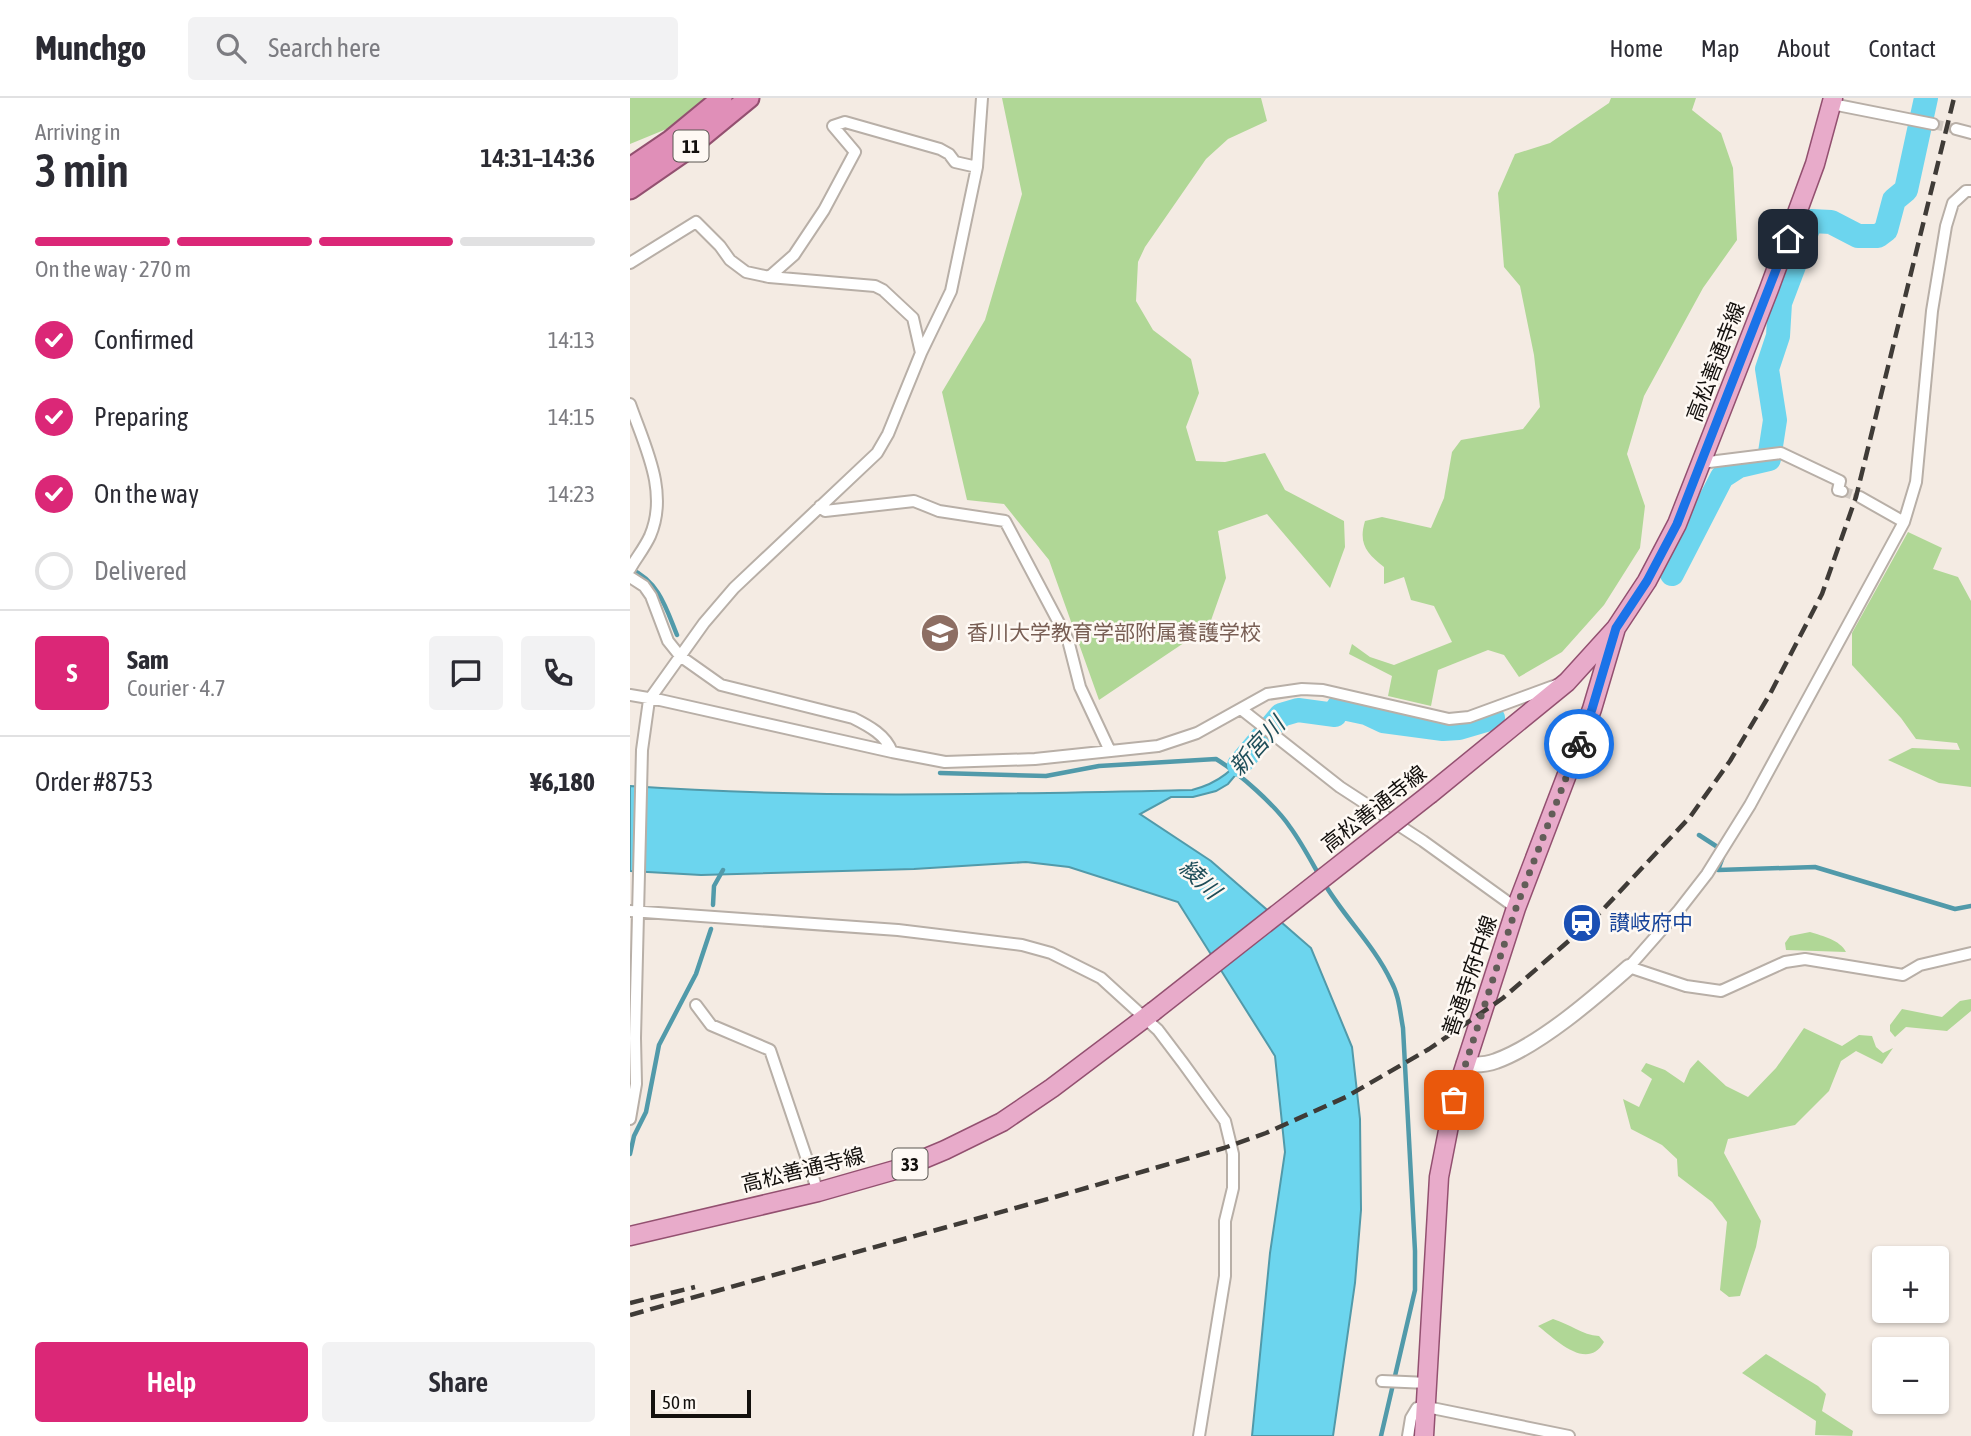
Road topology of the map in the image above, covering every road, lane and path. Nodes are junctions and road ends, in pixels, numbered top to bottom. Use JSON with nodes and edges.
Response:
{"nodes":[{"id":1,"x":722,"y":98,"type":"edge"},
{"id":2,"x":749,"y":98,"type":"edge"},
{"id":3,"x":982,"y":98,"type":"edge"},
{"id":4,"x":1832,"y":101,"type":"edge"},
{"id":5,"x":1924,"y":122,"type":"tunnel mouth"},
{"id":6,"x":1955,"y":129,"type":"tunnel mouth"},
{"id":7,"x":1971,"y":133,"type":"edge"},
{"id":8,"x":977,"y":167,"type":"junction"},
{"id":9,"x":630,"y":168,"type":"edge"},
{"id":10,"x":630,"y":189,"type":"edge"},
{"id":11,"x":1971,"y":191,"type":"edge"},
{"id":12,"x":630,"y":263,"type":"edge"},
{"id":13,"x":769,"y":277,"type":"junction"},
{"id":14,"x":921,"y":353,"type":"junction"},
{"id":15,"x":630,"y":404,"type":"edge"},
{"id":16,"x":1702,"y":463,"type":"junction"},
{"id":17,"x":1842,"y":491,"type":"tunnel mouth"},
{"id":18,"x":1860,"y":497,"type":"tunnel mouth"},
{"id":19,"x":820,"y":506,"type":"junction"},
{"id":20,"x":1904,"y":522,"type":"junction"},
{"id":21,"x":631,"y":571,"type":"edge"},
{"id":22,"x":1616,"y":628,"type":"junction"},
{"id":23,"x":680,"y":656,"type":"junction"},
{"id":24,"x":1567,"y":682,"type":"junction"},
{"id":25,"x":630,"y":695,"type":"edge"},
{"id":26,"x":1596,"y":698,"type":"junction"},
{"id":27,"x":649,"y":700,"type":"junction"},
{"id":28,"x":1241,"y":709,"type":"junction"},
{"id":29,"x":1110,"y":751,"type":"junction"},
{"id":30,"x":892,"y":752,"type":"junction"},
{"id":31,"x":1516,"y":908,"type":"junction"},
{"id":32,"x":635,"y":911,"type":"edge"},
{"id":33,"x":1971,"y":953,"type":"edge"},
{"id":34,"x":1629,"y":967,"type":"junction"},
{"id":35,"x":696,"y":1005,"type":"dead end"},
{"id":36,"x":1149,"y":1014,"type":"junction"},
{"id":37,"x":1464,"y":1064,"type":"junction"},
{"id":38,"x":630,"y":1119,"type":"edge"},
{"id":39,"x":818,"y":1192,"type":"junction"},
{"id":40,"x":630,"y":1236,"type":"edge"},
{"id":41,"x":1386,"y":1381,"type":"dead end"},
{"id":42,"x":1428,"y":1383,"type":"junction"},
{"id":43,"x":1427,"y":1407,"type":"junction"},
{"id":44,"x":1199,"y":1436,"type":"edge"},
{"id":45,"x":1408,"y":1436,"type":"edge"},
{"id":46,"x":1424,"y":1436,"type":"edge"},
{"id":47,"x":1569,"y":1436,"type":"edge"}],
"edges":[{"from":1,"to":9,"type":"highway","number":"11"},
{"from":2,"to":10,"type":"highway","number":"11"},
{"from":3,"to":8,"type":"street"},
{"from":4,"to":5,"type":"street"},
{"from":4,"to":16,"type":"main road","name":"高松善通寺線","number":"33"},
{"from":6,"to":7,"type":"street"},
{"from":8,"to":13,"type":"street"},
{"from":8,"to":14,"type":"street"},
{"from":11,"to":20,"type":"street"},
{"from":12,"to":13,"type":"street"},
{"from":13,"to":14,"type":"street"},
{"from":14,"to":19,"type":"street"},
{"from":15,"to":21,"type":"street"},
{"from":16,"to":17,"type":"street"},
{"from":16,"to":22,"type":"main road","name":"高松善通寺線","number":"33"},
{"from":18,"to":20,"type":"street"},
{"from":19,"to":23,"type":"street"},
{"from":19,"to":29,"type":"street"},
{"from":20,"to":34,"type":"street"},
{"from":21,"to":23,"type":"street"},
{"from":22,"to":24,"type":"main road","name":"高松善通寺線","number":"33"},
{"from":22,"to":26,"type":"main road","name":"善通寺府中線"},
{"from":23,"to":27,"type":"street"},
{"from":23,"to":30,"type":"street"},
{"from":24,"to":26,"type":"main road"},
{"from":24,"to":28,"type":"street"},
{"from":24,"to":36,"type":"main road","name":"高松善通寺線","number":"33","bridge":true},
{"from":25,"to":27,"type":"street"},
{"from":26,"to":31,"type":"main road","name":"善通寺府中線"},
{"from":27,"to":30,"type":"street"},
{"from":27,"to":32,"type":"street"},
{"from":28,"to":29,"type":"street"},
{"from":28,"to":31,"type":"street"},
{"from":29,"to":30,"type":"street"},
{"from":31,"to":37,"type":"main road","name":"善通寺府中線"},
{"from":32,"to":36,"type":"street"},
{"from":32,"to":38,"type":"street"},
{"from":33,"to":34,"type":"street"},
{"from":34,"to":37,"type":"street"},
{"from":35,"to":39,"type":"street"},
{"from":36,"to":39,"type":"main road","name":"高松善通寺線","number":"33"},
{"from":36,"to":44,"type":"street"},
{"from":37,"to":42,"type":"main road","name":"善通寺府中線"},
{"from":39,"to":40,"type":"main road","name":"高松善通寺線","number":"33"},
{"from":41,"to":42,"type":"street"},
{"from":42,"to":43,"type":"main road","name":"善通寺府中線"},
{"from":43,"to":45,"type":"street"},
{"from":43,"to":46,"type":"main road","name":"善通寺府中線"},
{"from":43,"to":47,"type":"street"}]}
